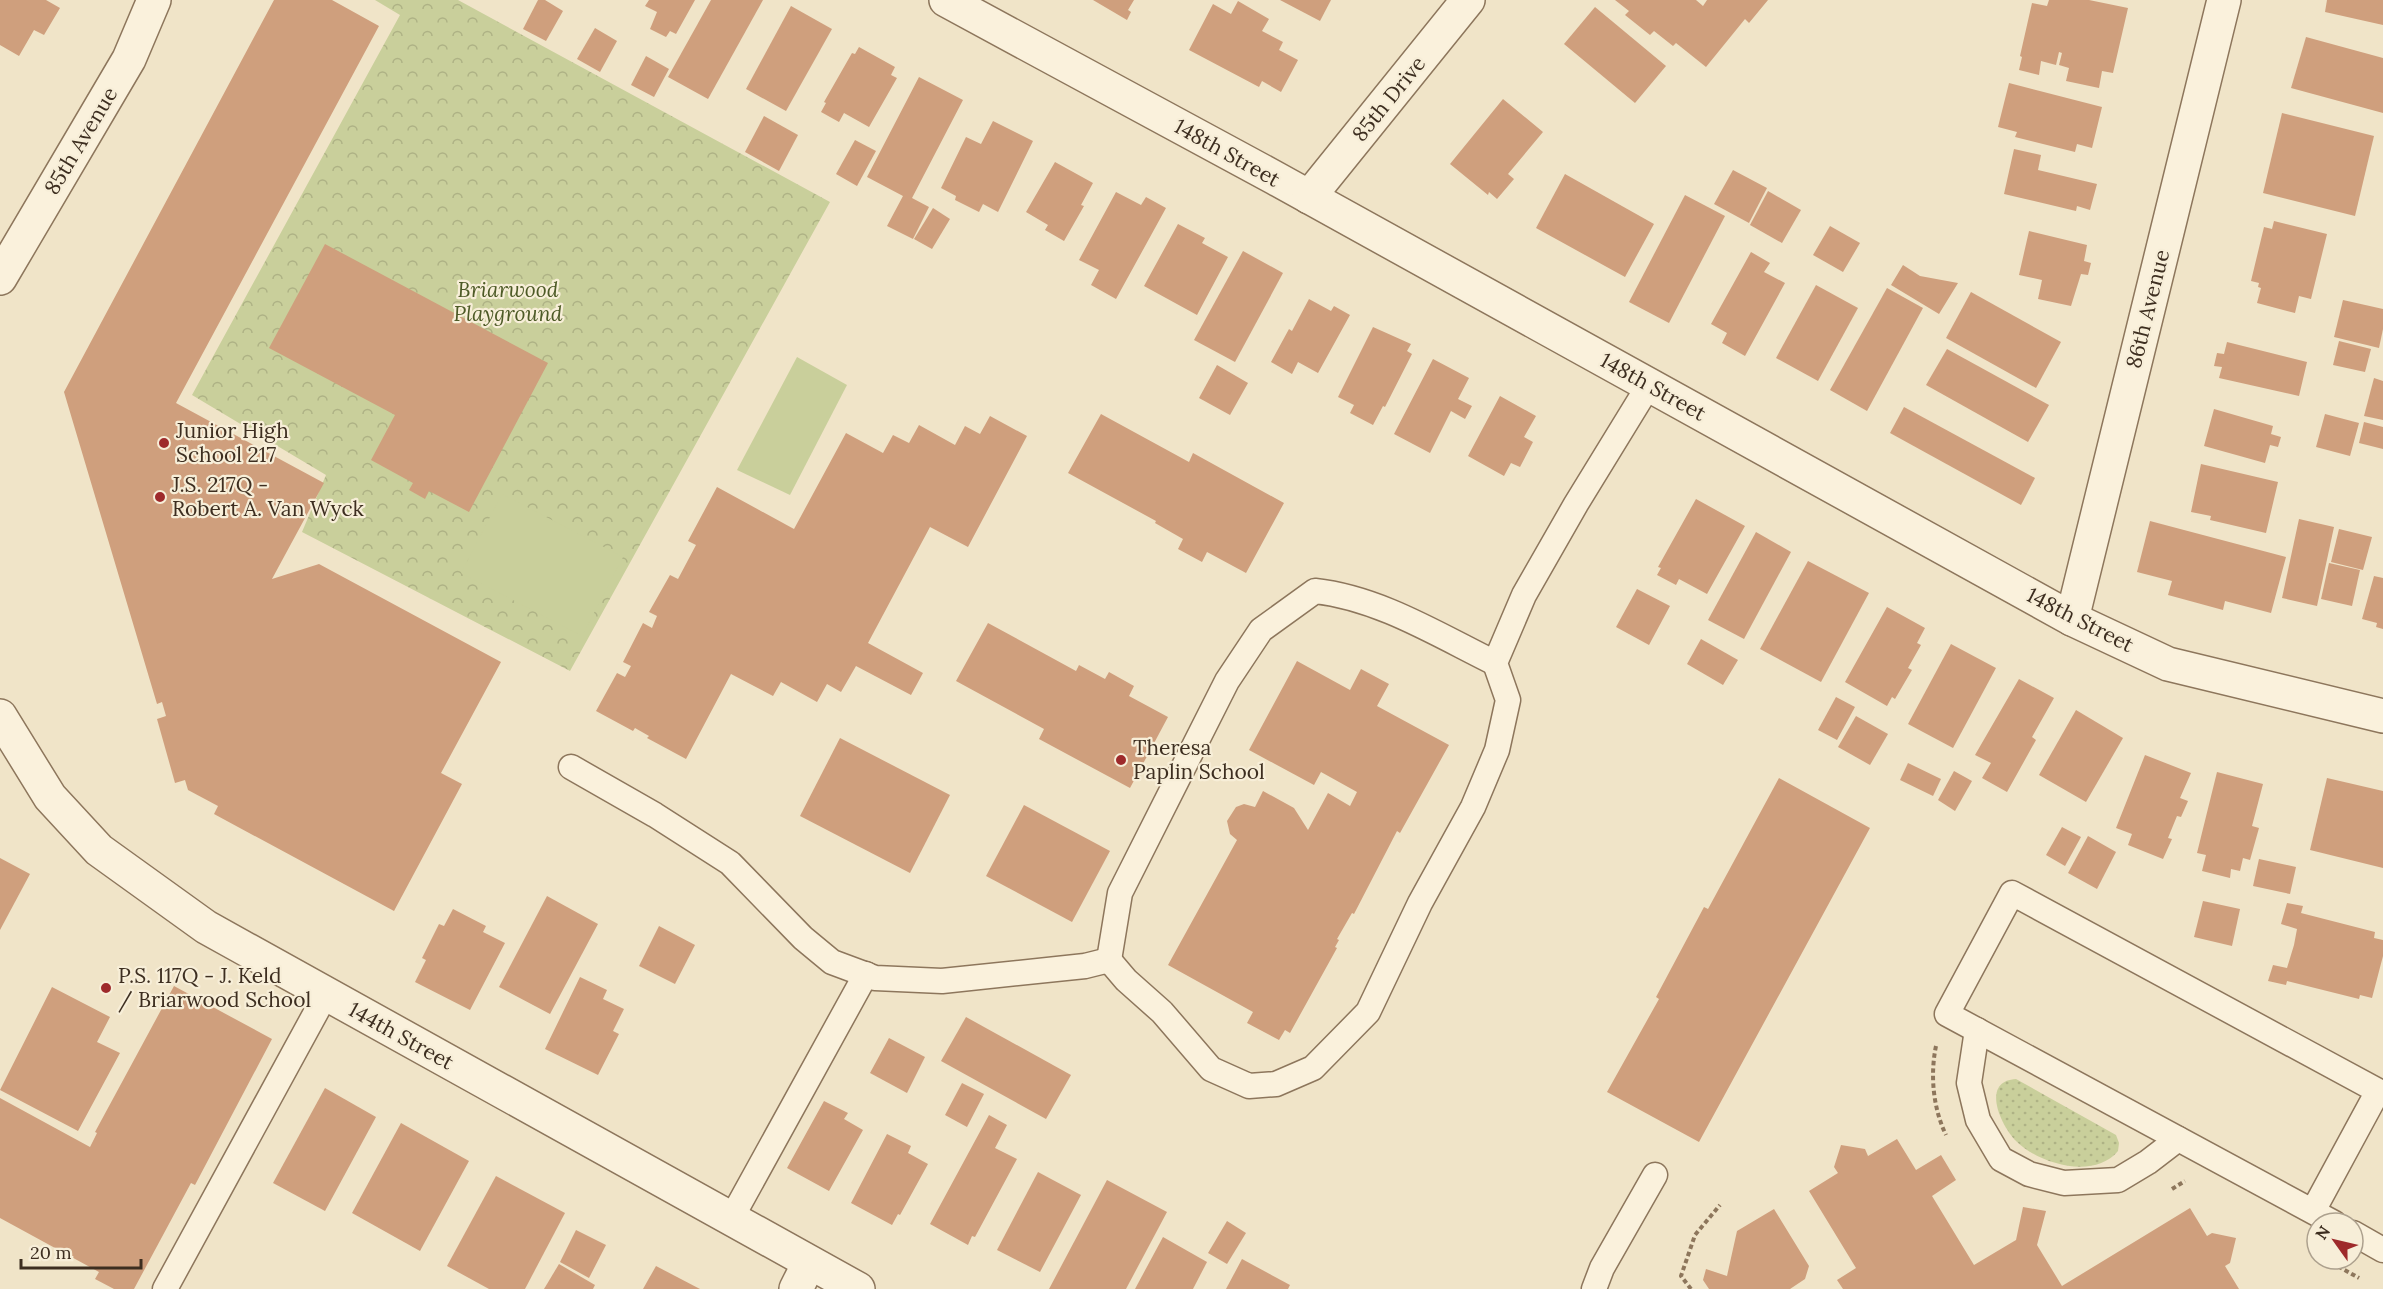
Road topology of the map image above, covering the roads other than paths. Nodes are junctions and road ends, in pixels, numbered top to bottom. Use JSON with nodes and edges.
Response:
{"nodes":[{"id":1,"x":154,"y":0,"type":"edge"},
{"id":2,"x":946,"y":0,"type":"edge"},
{"id":3,"x":1468,"y":0,"type":"edge"},
{"id":4,"x":2224,"y":0,"type":"edge"},
{"id":5,"x":1309,"y":198,"type":"junction"},
{"id":6,"x":0,"y":278,"type":"edge"},
{"id":7,"x":1649,"y":386,"type":"junction"},
{"id":8,"x":2072,"y":619,"type":"junction"},
{"id":9,"x":1495,"y":663,"type":"junction"},
{"id":10,"x":0,"y":716,"type":"edge"},
{"id":11,"x":2383,"y":716,"type":"edge"},
{"id":12,"x":571,"y":767,"type":"dead end"},
{"id":13,"x":1109,"y":960,"type":"junction"},
{"id":14,"x":866,"y":974,"type":"junction"},
{"id":15,"x":326,"y":994,"type":"junction"},
{"id":16,"x":1977,"y":1030,"type":"junction"},
{"id":17,"x":2178,"y":1139,"type":"junction"},
{"id":18,"x":1655,"y":1175,"type":"dead end"},
{"id":19,"x":2313,"y":1211,"type":"joint"},
{"id":20,"x":731,"y":1219,"type":"junction"},
{"id":21,"x":2365,"y":1240,"type":"edge"},
{"id":22,"x":2383,"y":1250,"type":"edge"},
{"id":23,"x":803,"y":1276,"type":"edge"},
{"id":24,"x":165,"y":1289,"type":"edge"},
{"id":25,"x":858,"y":1289,"type":"edge"},
{"id":26,"x":1594,"y":1289,"type":"edge"}],
"edges":[{"from":1,"to":6,"type":"street","name":"85th Avenue"},
{"from":2,"to":5,"type":"street","name":"148th Street"},
{"from":3,"to":5,"type":"street","name":"85th Drive"},
{"from":4,"to":8,"type":"street","name":"86th Avenue"},
{"from":5,"to":7,"type":"street","name":"148th Street"},
{"from":7,"to":8,"type":"street","name":"148th Street"},
{"from":7,"to":9,"type":"lane"},
{"from":8,"to":11,"type":"street","name":"148th Street"},
{"from":9,"to":13,"type":"lane"},
{"from":9,"to":13,"type":"lane"},
{"from":10,"to":15,"type":"street","name":"144th Street"},
{"from":12,"to":14,"type":"lane"},
{"from":13,"to":14,"type":"lane"},
{"from":14,"to":20,"type":"lane"},
{"from":15,"to":20,"type":"street","name":"144th Street"},
{"from":15,"to":24,"type":"lane"},
{"from":16,"to":17,"type":"lane"},
{"from":16,"to":17,"type":"lane"},
{"from":16,"to":19,"type":"lane"},
{"from":17,"to":19,"type":"lane"},
{"from":18,"to":26,"type":"lane"},
{"from":20,"to":23,"type":"street","name":"144th Street"},
{"from":21,"to":22,"type":"lane"},
{"from":23,"to":25,"type":"street","name":"144th Street"}]}
